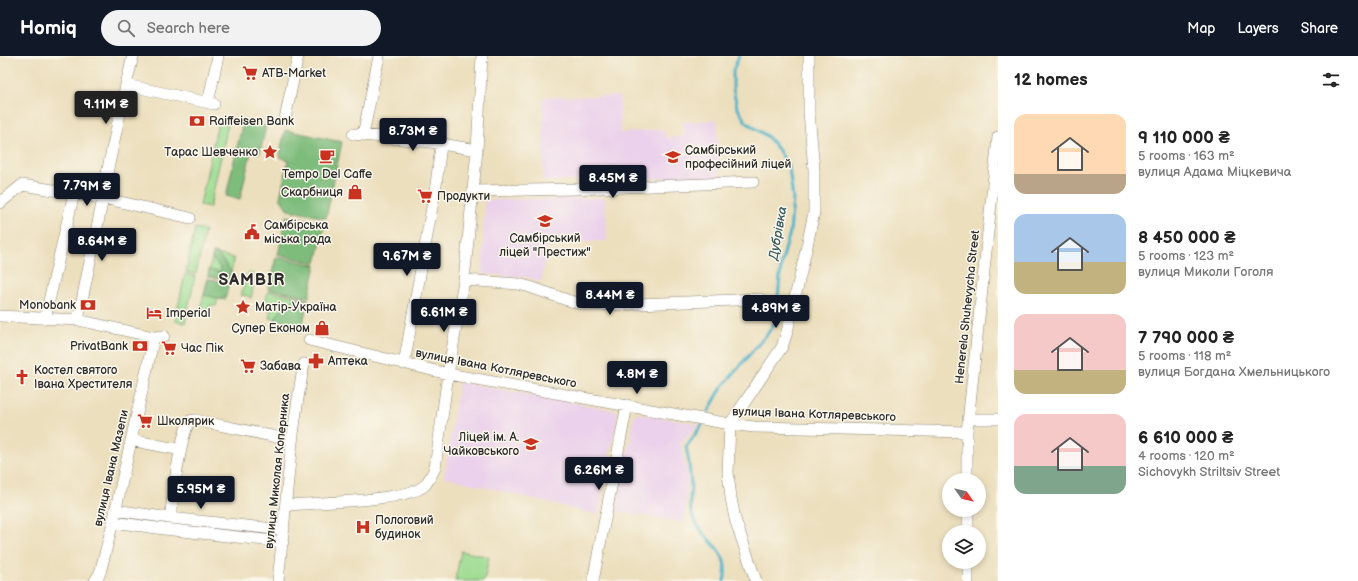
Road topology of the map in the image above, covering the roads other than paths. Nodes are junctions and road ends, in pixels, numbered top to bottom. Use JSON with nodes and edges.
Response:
{"nodes":[{"id":1,"x":133,"y":56,"type":"edge"},
{"id":2,"x":218,"y":56,"type":"edge"},
{"id":3,"x":298,"y":56,"type":"edge"},
{"id":4,"x":379,"y":56,"type":"edge"},
{"id":5,"x":482,"y":56,"type":"edge"},
{"id":6,"x":809,"y":56,"type":"edge"},
{"id":7,"x":126,"y":85,"type":"junction"},
{"id":8,"x":285,"y":119,"type":"dead end"},
{"id":9,"x":998,"y":137,"type":"edge"},
{"id":10,"x":441,"y":145,"type":"junction"},
{"id":11,"x":477,"y":150,"type":"junction"},
{"id":12,"x":752,"y":182,"type":"dead end"},
{"id":13,"x":474,"y":191,"type":"junction"},
{"id":14,"x":74,"y":193,"type":"junction"},
{"id":15,"x":103,"y":198,"type":"junction"},
{"id":16,"x":0,"y":202,"type":"edge"},
{"id":17,"x":190,"y":218,"type":"dead end"},
{"id":18,"x":464,"y":280,"type":"junction"},
{"id":19,"x":760,"y":299,"type":"dead end"},
{"id":20,"x":0,"y":316,"type":"edge"},
{"id":21,"x":45,"y":318,"type":"junction"},
{"id":22,"x":78,"y":320,"type":"junction"},
{"id":23,"x":309,"y":340,"type":"dead end"},
{"id":24,"x":304,"y":364,"type":"dead end"},
{"id":25,"x":404,"y":364,"type":"junction"},
{"id":26,"x":448,"y":374,"type":"junction"},
{"id":27,"x":627,"y":405,"type":"junction"},
{"id":28,"x":968,"y":419,"type":"junction"},
{"id":29,"x":998,"y":419,"type":"edge"},
{"id":30,"x":730,"y":424,"type":"junction"},
{"id":31,"x":967,"y":432,"type":"junction"},
{"id":32,"x":131,"y":440,"type":"junction"},
{"id":33,"x":291,"y":440,"type":"junction"},
{"id":34,"x":181,"y":450,"type":"junction"},
{"id":35,"x":967,"y":473,"type":"edge"},
{"id":36,"x":286,"y":505,"type":"junction"},
{"id":37,"x":115,"y":510,"type":"junction"},
{"id":38,"x":170,"y":518,"type":"junction"},
{"id":39,"x":113,"y":522,"type":"junction"},
{"id":40,"x":284,"y":530,"type":"junction"},
{"id":41,"x":283,"y":542,"type":"junction"},
{"id":42,"x":968,"y":569,"type":"edge"},
{"id":43,"x":95,"y":581,"type":"edge"},
{"id":44,"x":278,"y":581,"type":"edge"},
{"id":45,"x":593,"y":581,"type":"edge"},
{"id":46,"x":756,"y":581,"type":"edge"},
{"id":47,"x":968,"y":581,"type":"edge"}],
"edges":[{"from":1,"to":7,"type":"street"},
{"from":2,"to":7,"type":"street"},
{"from":3,"to":8,"type":"street"},
{"from":4,"to":10,"type":"street"},
{"from":5,"to":11,"type":"street"},
{"from":6,"to":30,"type":"street"},
{"from":7,"to":15,"type":"street"},
{"from":9,"to":28,"type":"street","name":"Henerela Shuhevycha Street"},
{"from":10,"to":11,"type":"street"},
{"from":10,"to":25,"type":"street"},
{"from":11,"to":13,"type":"street"},
{"from":12,"to":13,"type":"street"},
{"from":13,"to":18,"type":"street"},
{"from":14,"to":15,"type":"street"},
{"from":14,"to":16,"type":"street"},
{"from":14,"to":21,"type":"street"},
{"from":15,"to":17,"type":"street"},
{"from":15,"to":22,"type":"street"},
{"from":18,"to":19,"type":"street"},
{"from":18,"to":26,"type":"street"},
{"from":20,"to":21,"type":"street"},
{"from":21,"to":22,"type":"street"},
{"from":22,"to":32,"type":"street","name":"вулиця Івана Мазепи"},
{"from":23,"to":25,"type":"street","name":"вулиця Івана Котляревського"},
{"from":24,"to":33,"type":"street","name":"вулиця Миколая Коперника"},
{"from":25,"to":26,"type":"street","name":"вулиця Івана Котляревського"},
{"from":26,"to":27,"type":"street","name":"вулиця Івана Котляревського"},
{"from":26,"to":36,"type":"street"},
{"from":27,"to":30,"type":"street","name":"вулиця Івана Котляревського"},
{"from":27,"to":45,"type":"street"},
{"from":28,"to":29,"type":"street"},
{"from":28,"to":31,"type":"street","name":"Henerela Shuhevycha Street"},
{"from":30,"to":31,"type":"street","name":"вулиця Івана Котляревського"},
{"from":30,"to":46,"type":"street"},
{"from":31,"to":35,"type":"street","name":"Henerela Shuhevycha Street"},
{"from":32,"to":34,"type":"street"},
{"from":32,"to":37,"type":"street","name":"вулиця Івана Мазепи"},
{"from":33,"to":34,"type":"street"},
{"from":33,"to":36,"type":"street","name":"вулиця Миколая Коперника"},
{"from":34,"to":38,"type":"street"},
{"from":36,"to":40,"type":"street","name":"вулиця Миколая Коперника"},
{"from":37,"to":38,"type":"street"},
{"from":37,"to":39,"type":"street","name":"вулиця Івана Мазепи"},
{"from":38,"to":40,"type":"street"},
{"from":39,"to":41,"type":"street"},
{"from":39,"to":43,"type":"street","name":"вулиця Івана Мазепи"},
{"from":40,"to":41,"type":"street","name":"вулиця Миколая Коперника"},
{"from":41,"to":44,"type":"street","name":"вулиця Миколая Коперника"},
{"from":42,"to":47,"type":"street"}]}
